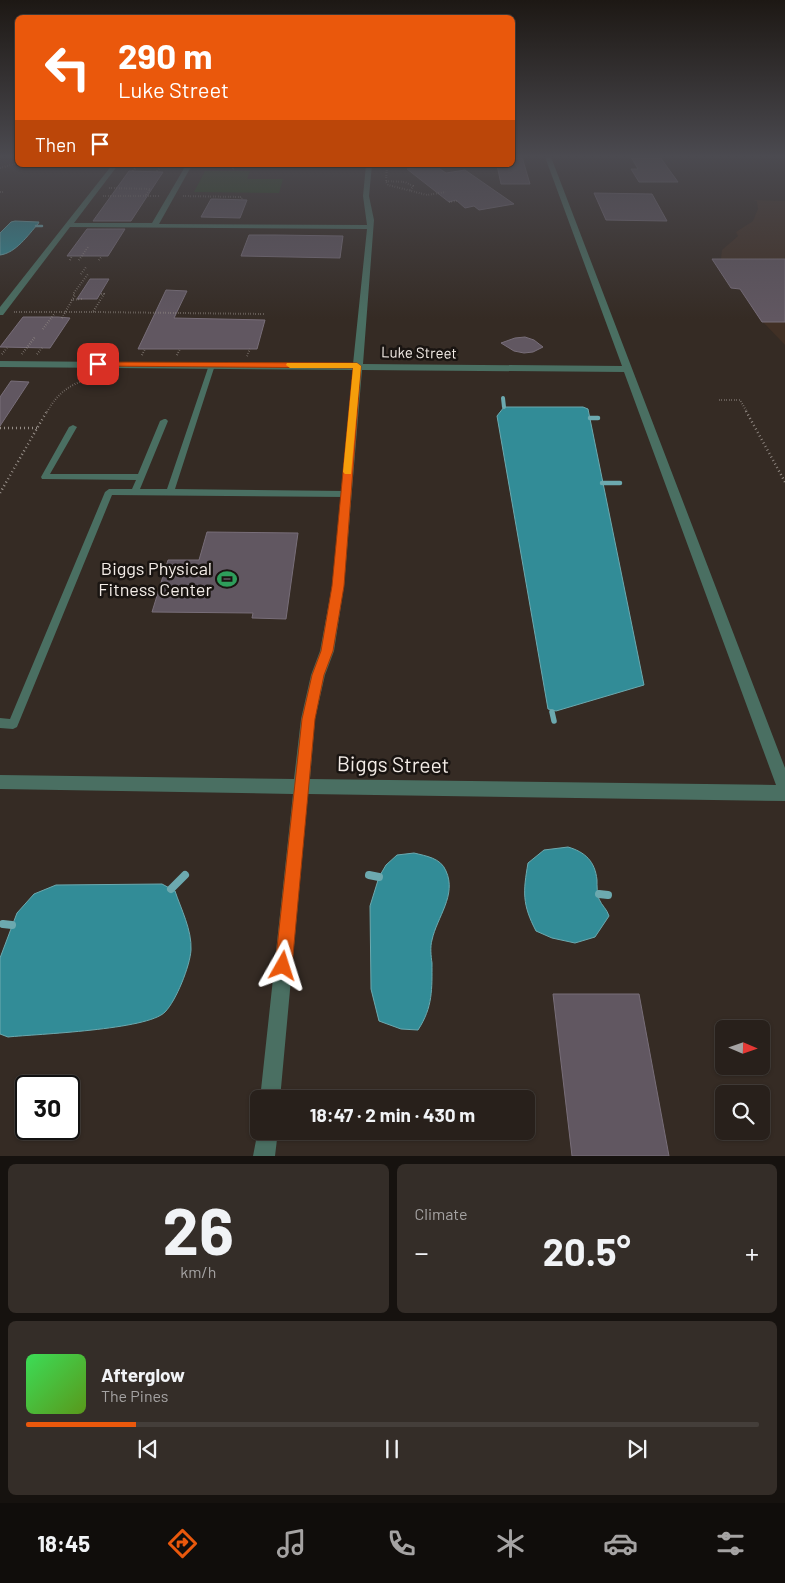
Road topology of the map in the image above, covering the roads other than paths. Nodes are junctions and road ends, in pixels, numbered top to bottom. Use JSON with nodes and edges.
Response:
{"nodes":[{"id":1,"x":79,"y":211,"type":"edge"},
{"id":2,"x":163,"y":211,"type":"edge"},
{"id":3,"x":369,"y":211,"type":"edge"},
{"id":4,"x":568,"y":211,"type":"edge"},
{"id":5,"x":68,"y":225,"type":"junction"},
{"id":6,"x":154,"y":226,"type":"junction"},
{"id":7,"x":370,"y":227,"type":"junction"},
{"id":8,"x":0,"y":312,"type":"edge"},
{"id":9,"x":0,"y":364,"type":"edge"},
{"id":10,"x":212,"y":365,"type":"junction"},
{"id":11,"x":357,"y":366,"type":"junction"},
{"id":12,"x":628,"y":369,"type":"junction"},
{"id":13,"x":164,"y":421,"type":"dead end"},
{"id":14,"x":73,"y":427,"type":"dead end"},
{"id":15,"x":142,"y":477,"type":"junction"},
{"id":16,"x":135,"y":492,"type":"junction"},
{"id":17,"x":170,"y":492,"type":"junction"},
{"id":18,"x":346,"y":494,"type":"junction"},
{"id":19,"x":0,"y":723,"type":"edge"},
{"id":20,"x":0,"y":782,"type":"edge"},
{"id":21,"x":302,"y":785,"type":"junction"},
{"id":22,"x":785,"y":791,"type":"edge"},
{"id":23,"x":271,"y":1090,"type":"edge"},
{"id":24,"x":266,"y":1140,"type":"edge"},
{"id":25,"x":264,"y":1156,"type":"edge"}],
"edges":[{"from":1,"to":5,"type":"street"},
{"from":2,"to":6,"type":"street"},
{"from":3,"to":7,"type":"street"},
{"from":4,"to":12,"type":"street"},
{"from":5,"to":6,"type":"street"},
{"from":5,"to":8,"type":"street"},
{"from":6,"to":7,"type":"street"},
{"from":7,"to":11,"type":"street"},
{"from":9,"to":10,"type":"street","name":"Luke Street"},
{"from":10,"to":11,"type":"street","name":"Luke Street"},
{"from":10,"to":17,"type":"lane"},
{"from":11,"to":12,"type":"street","name":"Luke Street"},
{"from":11,"to":18,"type":"street"},
{"from":12,"to":22,"type":"street"},
{"from":13,"to":15,"type":"lane"},
{"from":14,"to":15,"type":"lane"},
{"from":15,"to":16,"type":"lane"},
{"from":16,"to":17,"type":"lane"},
{"from":16,"to":19,"type":"lane"},
{"from":17,"to":18,"type":"lane"},
{"from":18,"to":21,"type":"street"},
{"from":20,"to":21,"type":"street","name":"Biggs Street"},
{"from":21,"to":22,"type":"street","name":"Biggs Street"},
{"from":21,"to":23,"type":"street"},
{"from":24,"to":25,"type":"street"}]}
